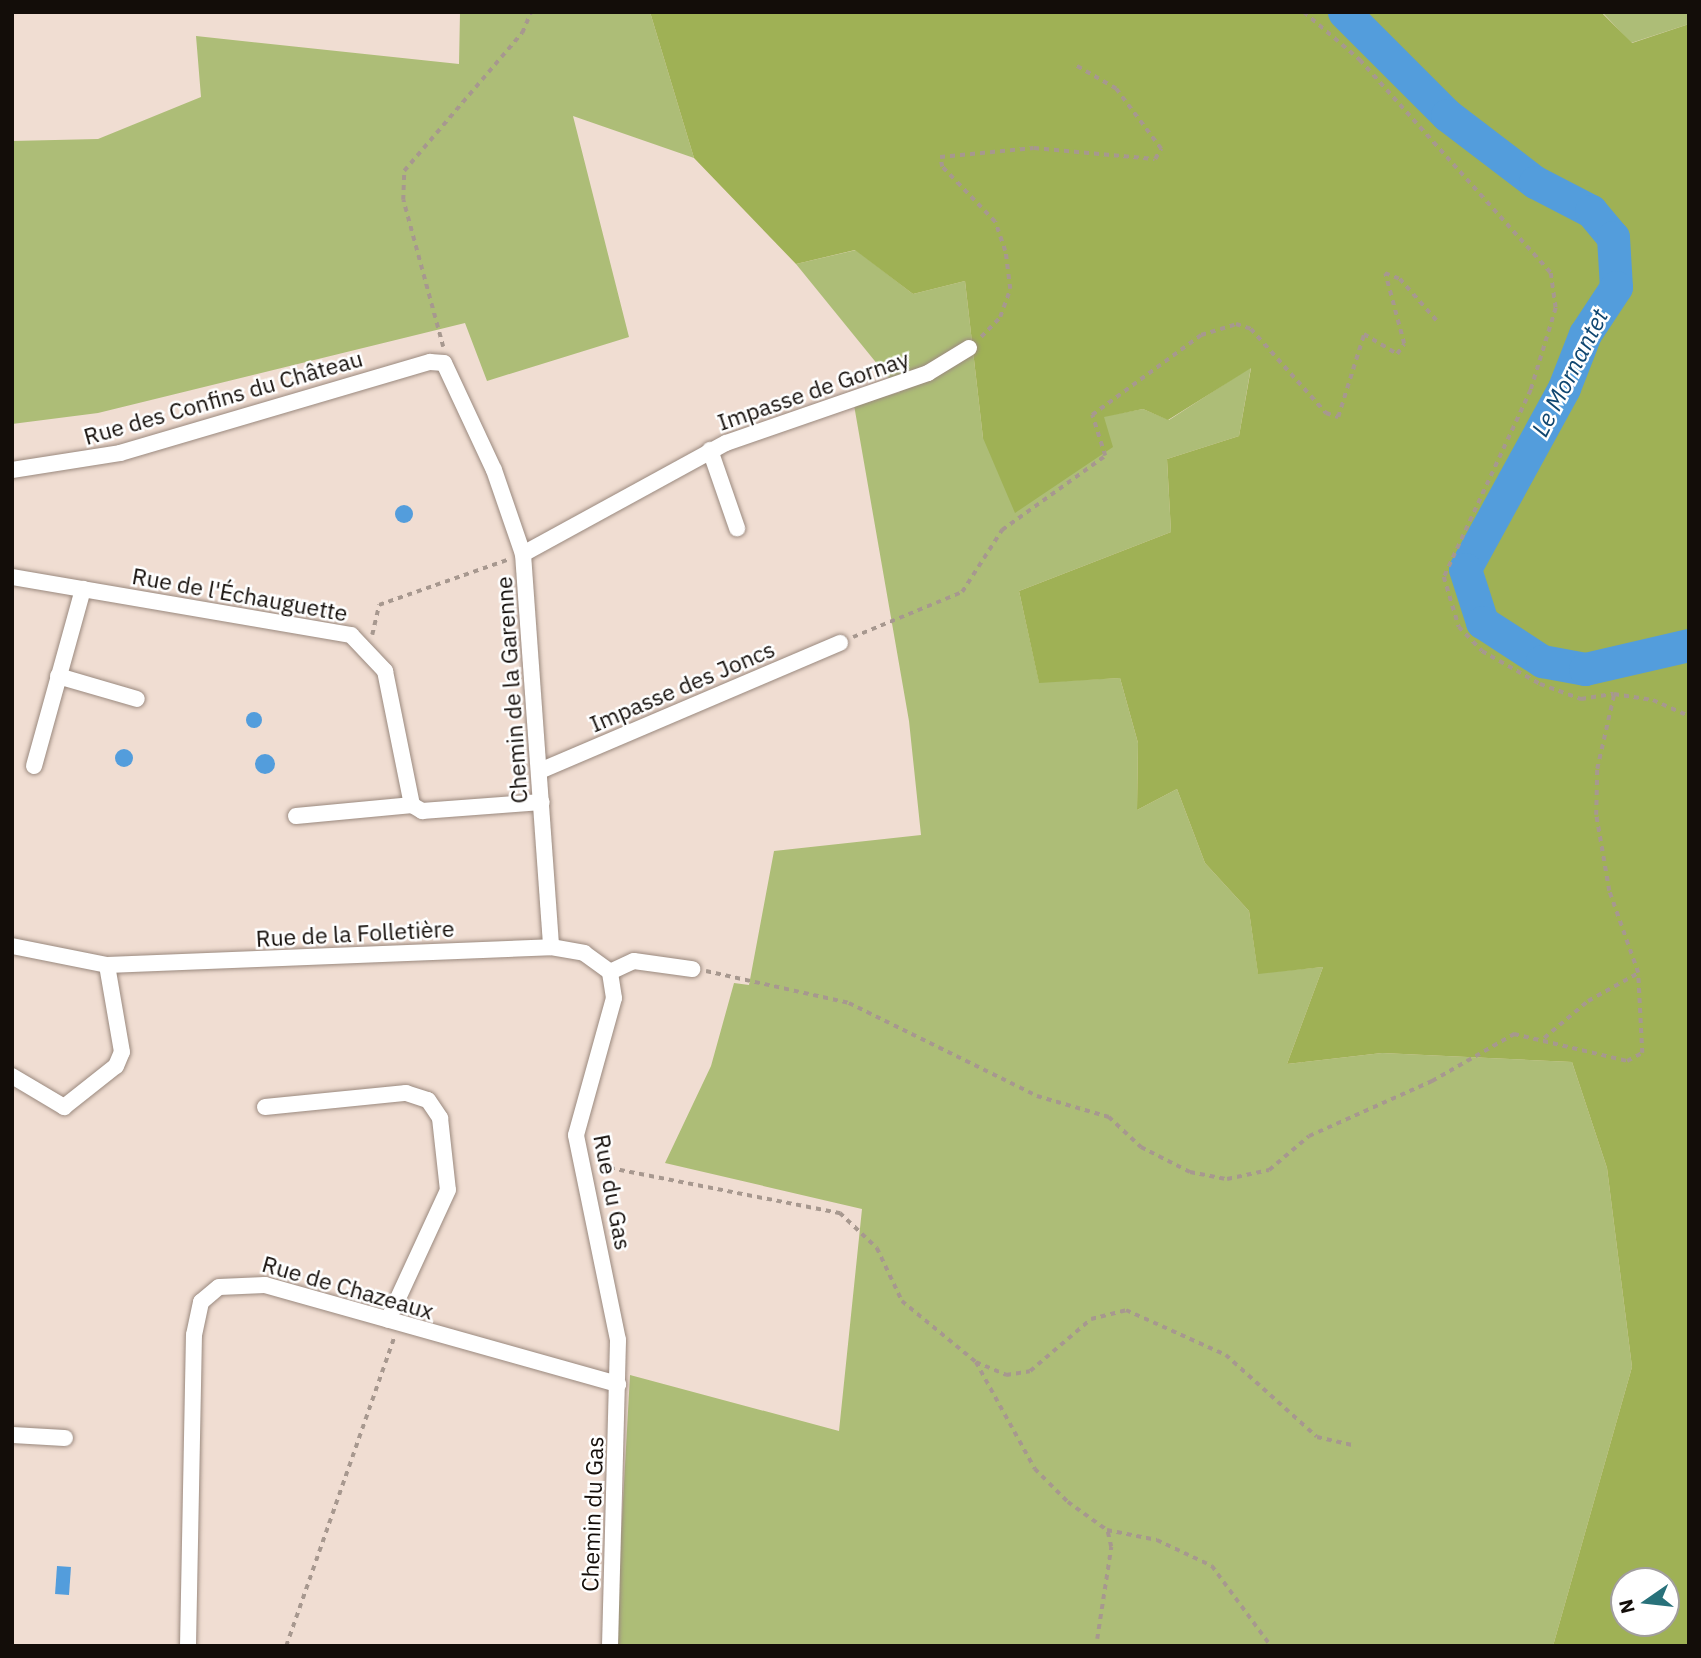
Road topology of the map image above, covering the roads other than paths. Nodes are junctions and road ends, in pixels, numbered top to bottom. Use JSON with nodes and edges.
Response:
{"nodes":[{"id":1,"x":969,"y":348,"type":"road end"},
{"id":2,"x":444,"y":363,"type":"joint"},
{"id":3,"x":710,"y":450,"type":"junction"},
{"id":4,"x":12,"y":470,"type":"edge"},
{"id":5,"x":737,"y":528,"type":"dead end"},
{"id":6,"x":523,"y":554,"type":"junction"},
{"id":7,"x":12,"y":577,"type":"edge"},
{"id":8,"x":83,"y":589,"type":"junction"},
{"id":9,"x":840,"y":643,"type":"road end"},
{"id":10,"x":58,"y":676,"type":"junction"},
{"id":11,"x":136,"y":699,"type":"dead end"},
{"id":12,"x":34,"y":766,"type":"dead end"},
{"id":13,"x":542,"y":771,"type":"junction"},
{"id":14,"x":542,"y":802,"type":"junction"},
{"id":15,"x":412,"y":805,"type":"junction"},
{"id":16,"x":296,"y":816,"type":"dead end"},
{"id":17,"x":12,"y":946,"type":"edge"},
{"id":18,"x":551,"y":947,"type":"junction"},
{"id":19,"x":107,"y":965,"type":"junction"},
{"id":20,"x":692,"y":968,"type":"road end"},
{"id":21,"x":610,"y":972,"type":"junction"},
{"id":22,"x":12,"y":1076,"type":"edge"},
{"id":23,"x":265,"y":1107,"type":"dead end"},
{"id":24,"x":388,"y":1320,"type":"junction"},
{"id":25,"x":618,"y":1384,"type":"junction"},
{"id":26,"x":12,"y":1435,"type":"edge"},
{"id":27,"x":65,"y":1438,"type":"dead end"},
{"id":28,"x":188,"y":1646,"type":"edge"},
{"id":29,"x":610,"y":1646,"type":"edge"}],
"edges":[{"from":1,"to":3,"type":"street","name":"Impasse de Gornay"},
{"from":2,"to":4,"type":"street","name":"Rue des Confins du Château"},
{"from":2,"to":6,"type":"street","name":"Chemin de la Garenne"},
{"from":3,"to":5,"type":"street"},
{"from":3,"to":6,"type":"street","name":"Impasse de Gornay"},
{"from":6,"to":13,"type":"street","name":"Chemin de la Garenne"},
{"from":7,"to":8,"type":"street","name":"Rue de l'Échauguette"},
{"from":8,"to":10,"type":"street"},
{"from":8,"to":15,"type":"street","name":"Rue de l'Échauguette"},
{"from":9,"to":13,"type":"street","name":"Impasse des Joncs"},
{"from":10,"to":11,"type":"street"},
{"from":10,"to":12,"type":"street"},
{"from":13,"to":14,"type":"street","name":"Chemin de la Garenne"},
{"from":14,"to":15,"type":"street"},
{"from":14,"to":18,"type":"street","name":"Chemin de la Garenne"},
{"from":15,"to":16,"type":"street"},
{"from":17,"to":19,"type":"street","name":"Rue de la Folletière"},
{"from":18,"to":19,"type":"street","name":"Rue de la Folletière"},
{"from":18,"to":21,"type":"street","name":"Rue de la Folletière"},
{"from":19,"to":22,"type":"street"},
{"from":20,"to":21,"type":"street"},
{"from":21,"to":25,"type":"street","name":"Rue du Gas"},
{"from":23,"to":24,"type":"street"},
{"from":24,"to":25,"type":"street","name":"Rue de Chazeaux"},
{"from":24,"to":28,"type":"street","name":"Rue de Chazeaux"},
{"from":25,"to":29,"type":"street","name":"Chemin du Gas"},
{"from":26,"to":27,"type":"street"}]}
